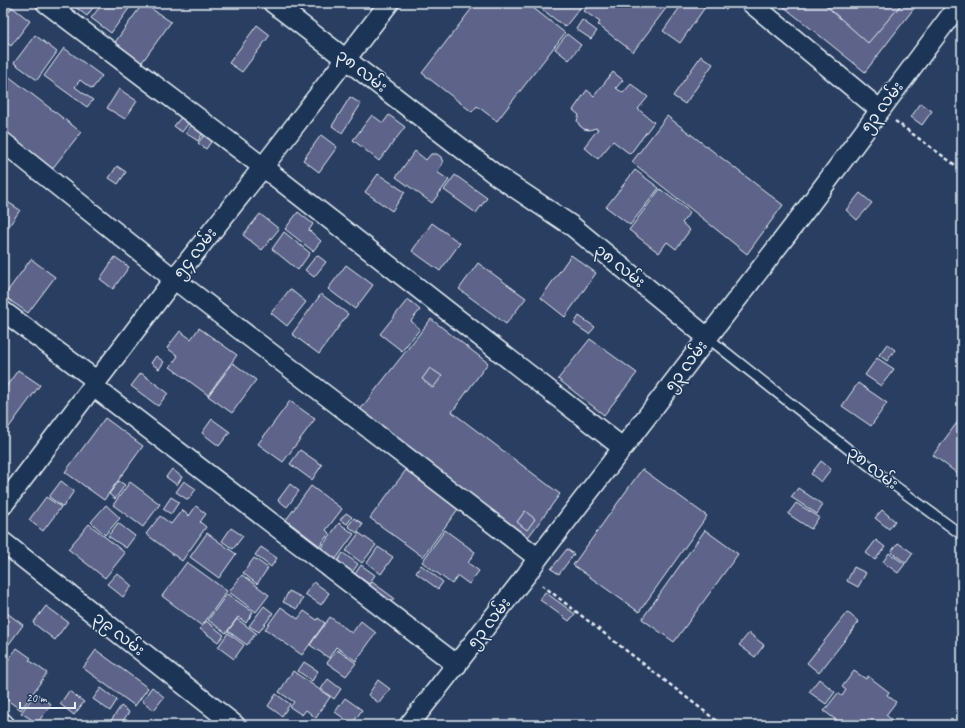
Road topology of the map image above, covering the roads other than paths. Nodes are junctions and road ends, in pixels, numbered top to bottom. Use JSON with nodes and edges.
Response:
{"nodes":[{"id":1,"x":46,"y":3,"type":"edge"},
{"id":2,"x":273,"y":3,"type":"edge"},
{"id":3,"x":389,"y":3,"type":"edge"},
{"id":4,"x":751,"y":3,"type":"edge"},
{"id":5,"x":960,"y":3,"type":"edge"},
{"id":6,"x":346,"y":59,"type":"junction"},
{"id":7,"x":880,"y":110,"type":"junction"},
{"id":8,"x":3,"y":142,"type":"edge"},
{"id":9,"x":263,"y":167,"type":"junction"},
{"id":10,"x":174,"y":279,"type":"junction"},
{"id":11,"x":3,"y":311,"type":"edge"},
{"id":12,"x":708,"y":338,"type":"junction"},
{"id":13,"x":95,"y":384,"type":"junction"},
{"id":14,"x":623,"y":448,"type":"junction"},
{"id":15,"x":3,"y":505,"type":"edge"},
{"id":16,"x":962,"y":535,"type":"edge"},
{"id":17,"x":3,"y":542,"type":"edge"},
{"id":18,"x":538,"y":558,"type":"junction"},
{"id":19,"x":457,"y":665,"type":"junction"},
{"id":20,"x":235,"y":725,"type":"edge"},
{"id":21,"x":409,"y":725,"type":"edge"}],
"edges":[{"from":1,"to":9,"type":"street"},
{"from":2,"to":6,"type":"street","name":"၃၈ လမ်း"},
{"from":3,"to":6,"type":"street","name":"၅၄ လမ်း"},
{"from":4,"to":7,"type":"street"},
{"from":5,"to":7,"type":"street","name":"၅၃ လမ်း"},
{"from":6,"to":9,"type":"street","name":"၅၄ လမ်း"},
{"from":6,"to":12,"type":"street","name":"၃၈ လမ်း"},
{"from":7,"to":12,"type":"street","name":"၅၃ လမ်း"},
{"from":8,"to":10,"type":"street"},
{"from":9,"to":10,"type":"street","name":"၅၄ လမ်း"},
{"from":9,"to":14,"type":"street"},
{"from":10,"to":13,"type":"street","name":"၅၄ လမ်း"},
{"from":10,"to":18,"type":"street"},
{"from":11,"to":13,"type":"street"},
{"from":12,"to":14,"type":"street","name":"၅၃ လမ်း"},
{"from":12,"to":16,"type":"lane","name":"၃၈ လမ်း"},
{"from":13,"to":15,"type":"street","name":"၅၄ လမ်း"},
{"from":13,"to":19,"type":"street"},
{"from":14,"to":18,"type":"street","name":"၅၃ လမ်း"},
{"from":17,"to":20,"type":"street","name":"၃၉ လမ်း"},
{"from":18,"to":19,"type":"street","name":"၅၃ လမ်း"},
{"from":19,"to":21,"type":"street","name":"၅၃ လမ်း"}]}
